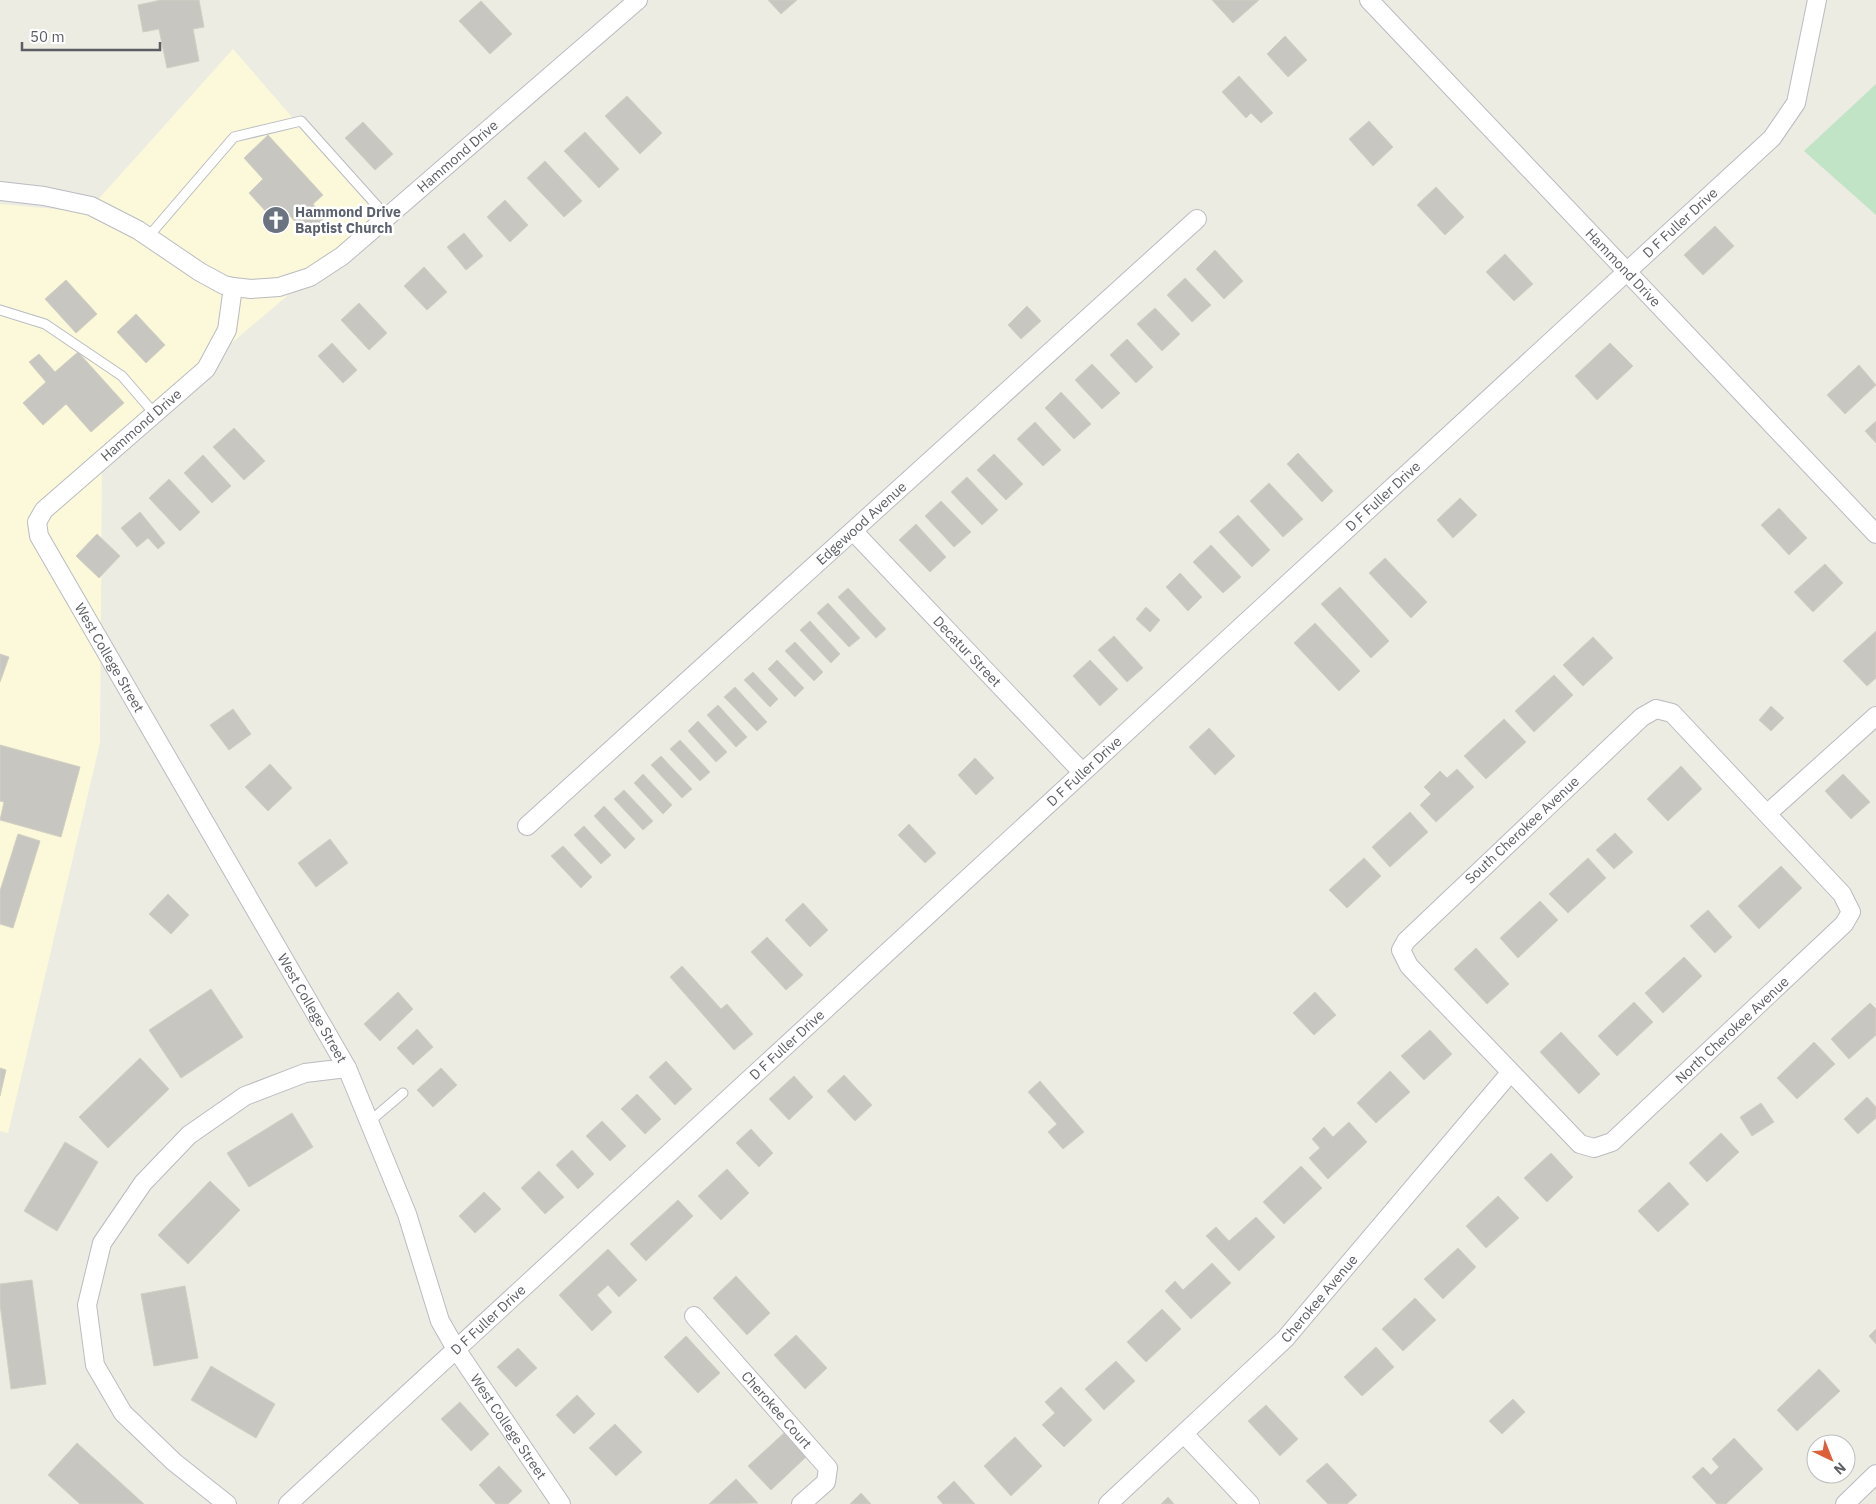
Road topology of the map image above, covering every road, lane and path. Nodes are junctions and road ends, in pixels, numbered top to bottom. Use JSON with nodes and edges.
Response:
{"nodes":[{"id":1,"x":638,"y":0,"type":"edge"},
{"id":2,"x":1369,"y":0,"type":"edge"},
{"id":3,"x":1817,"y":0,"type":"edge"},
{"id":4,"x":0,"y":191,"type":"edge"},
{"id":5,"x":387,"y":217,"type":"junction"},
{"id":6,"x":1197,"y":219,"type":"dead end"},
{"id":7,"x":148,"y":237,"type":"junction"},
{"id":8,"x":1627,"y":272,"type":"junction"},
{"id":9,"x":233,"y":287,"type":"junction"},
{"id":10,"x":0,"y":310,"type":"edge"},
{"id":11,"x":154,"y":414,"type":"junction"},
{"id":12,"x":37,"y":522,"type":"joint"},
{"id":13,"x":853,"y":531,"type":"junction"},
{"id":14,"x":1876,"y":534,"type":"edge"},
{"id":15,"x":1876,"y":716,"type":"edge"},
{"id":16,"x":1082,"y":772,"type":"junction"},
{"id":17,"x":1768,"y":813,"type":"junction"},
{"id":18,"x":527,"y":826,"type":"dead end"},
{"id":19,"x":347,"y":1068,"type":"junction"},
{"id":20,"x":1510,"y":1073,"type":"junction"},
{"id":21,"x":403,"y":1093,"type":"dead end"},
{"id":22,"x":369,"y":1122,"type":"junction"},
{"id":23,"x":694,"y":1316,"type":"dead end"},
{"id":24,"x":456,"y":1349,"type":"junction"},
{"id":25,"x":1184,"y":1434,"type":"junction"},
{"id":26,"x":1876,"y":1474,"type":"edge"},
{"id":27,"x":227,"y":1504,"type":"edge"},
{"id":28,"x":288,"y":1504,"type":"edge"},
{"id":29,"x":561,"y":1504,"type":"edge"},
{"id":30,"x":801,"y":1504,"type":"edge"},
{"id":31,"x":1108,"y":1504,"type":"edge"},
{"id":32,"x":1250,"y":1504,"type":"edge"},
{"id":33,"x":1845,"y":1504,"type":"edge"}],
"edges":[{"from":1,"to":5,"type":"street","name":"Hammond Drive"},
{"from":2,"to":8,"type":"street","name":"Hammond Drive"},
{"from":3,"to":8,"type":"street","name":"D F Fuller Drive"},
{"from":4,"to":7,"type":"street","name":"Hammond Drive"},
{"from":5,"to":7,"type":"lane"},
{"from":5,"to":9,"type":"street","name":"Hammond Drive"},
{"from":6,"to":13,"type":"street","name":"Edgewood Avenue"},
{"from":7,"to":9,"type":"street","name":"Hammond Drive"},
{"from":8,"to":14,"type":"street","name":"Hammond Drive"},
{"from":8,"to":16,"type":"street","name":"D F Fuller Drive"},
{"from":9,"to":11,"type":"street","name":"Hammond Drive"},
{"from":10,"to":11,"type":"lane"},
{"from":11,"to":12,"type":"street","name":"Hammond Drive"},
{"from":12,"to":19,"type":"street","name":"West College Street"},
{"from":13,"to":16,"type":"street","name":"Decatur Street"},
{"from":13,"to":18,"type":"street","name":"Edgewood Avenue"},
{"from":15,"to":17,"type":"street"},
{"from":16,"to":24,"type":"street","name":"D F Fuller Drive"},
{"from":17,"to":20,"type":"street","name":"North Cherokee Avenue"},
{"from":17,"to":20,"type":"street","name":"South Cherokee Avenue"},
{"from":19,"to":22,"type":"street","name":"West College Street"},
{"from":19,"to":27,"type":"street"},
{"from":20,"to":25,"type":"street","name":"Cherokee Avenue"},
{"from":21,"to":22,"type":"lane"},
{"from":22,"to":24,"type":"street","name":"West College Street"},
{"from":23,"to":30,"type":"street","name":"Cherokee Court"},
{"from":24,"to":28,"type":"street","name":"D F Fuller Drive"},
{"from":24,"to":29,"type":"street","name":"West College Street"},
{"from":25,"to":31,"type":"street","name":"Cherokee Avenue"},
{"from":25,"to":32,"type":"street"},
{"from":26,"to":33,"type":"street"}]}
